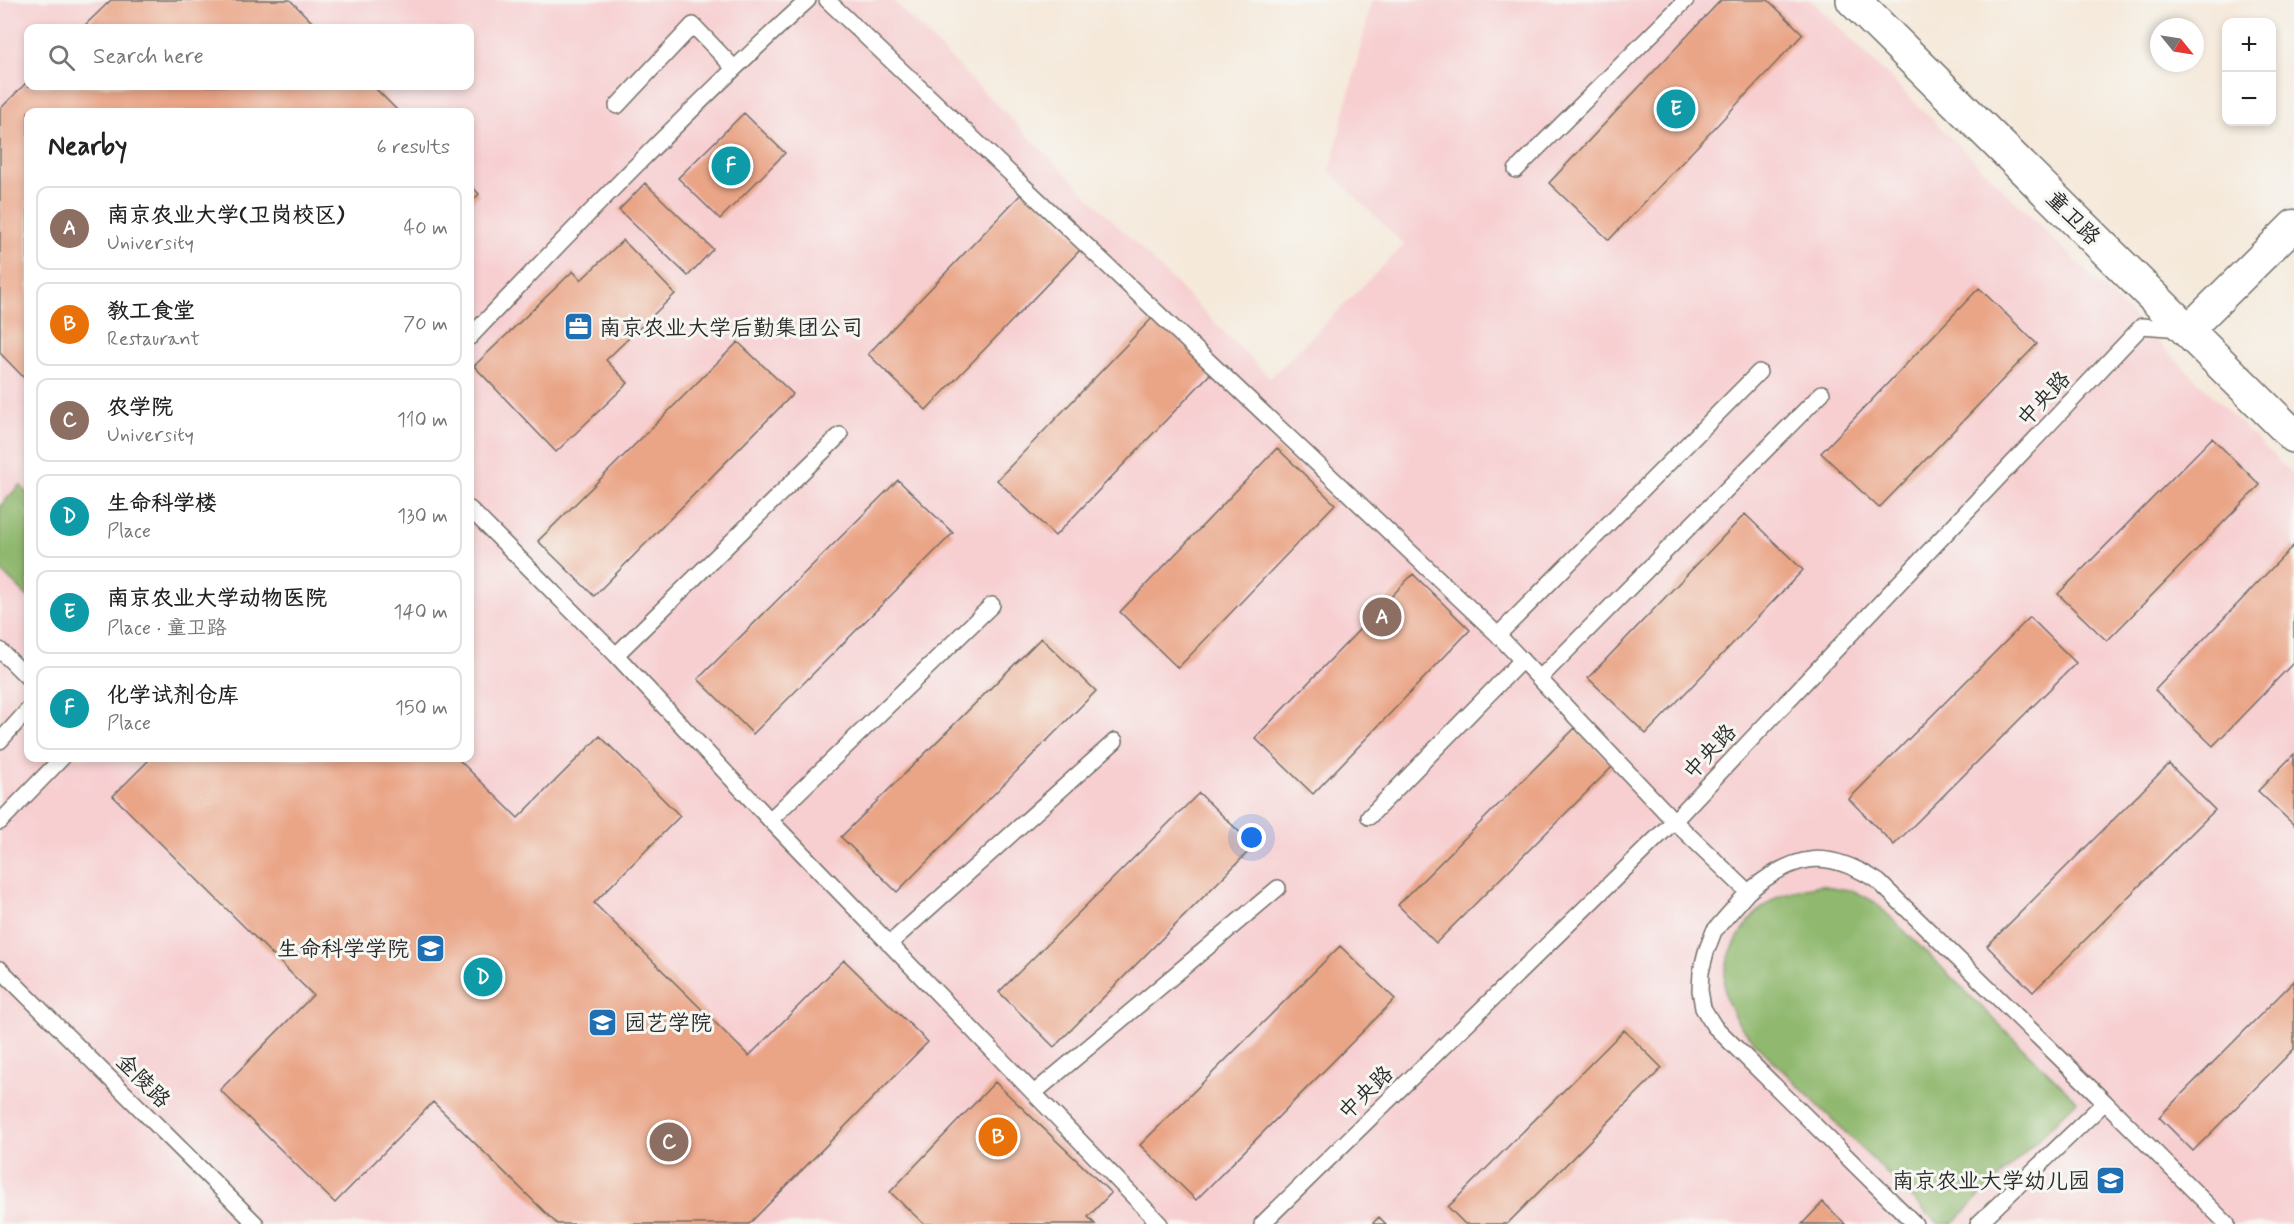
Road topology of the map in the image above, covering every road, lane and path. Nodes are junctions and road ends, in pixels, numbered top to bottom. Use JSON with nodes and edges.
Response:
{"nodes":[{"id":1,"x":808,"y":0,"type":"edge"},
{"id":2,"x":827,"y":0,"type":"edge"},
{"id":3,"x":1686,"y":0,"type":"edge"},
{"id":4,"x":1854,"y":0,"type":"edge"},
{"id":5,"x":734,"y":68,"type":"junction"},
{"id":6,"x":617,"y":106,"type":"dead end"},
{"id":7,"x":1516,"y":170,"type":"dead end"},
{"id":8,"x":2294,"y":225,"type":"edge"},
{"id":9,"x":2188,"y":330,"type":"junction"},
{"id":10,"x":474,"y":333,"type":"edge"},
{"id":11,"x":1759,"y":372,"type":"dead end"},
{"id":12,"x":1822,"y":393,"type":"dead end"},
{"id":13,"x":840,"y":435,"type":"dead end"},
{"id":14,"x":2294,"y":436,"type":"edge"},
{"id":15,"x":474,"y":513,"type":"edge"},
{"id":16,"x":992,"y":605,"type":"dead end"},
{"id":17,"x":1498,"y":635,"type":"junction"},
{"id":18,"x":0,"y":650,"type":"edge"},
{"id":19,"x":616,"y":655,"type":"junction"},
{"id":20,"x":1522,"y":660,"type":"junction"},
{"id":21,"x":24,"y":674,"type":"edge"},
{"id":22,"x":1540,"y":678,"type":"junction"},
{"id":23,"x":24,"y":714,"type":"edge"},
{"id":24,"x":0,"y":741,"type":"edge"},
{"id":25,"x":1115,"y":741,"type":"dead end"},
{"id":26,"x":59,"y":762,"type":"edge"},
{"id":27,"x":1369,"y":818,"type":"dead end"},
{"id":28,"x":770,"y":820,"type":"junction"},
{"id":29,"x":1674,"y":821,"type":"junction"},
{"id":30,"x":0,"y":822,"type":"edge"},
{"id":31,"x":1278,"y":888,"type":"dead end"},
{"id":32,"x":1748,"y":892,"type":"junction"},
{"id":33,"x":889,"y":944,"type":"junction"},
{"id":34,"x":0,"y":969,"type":"edge"},
{"id":35,"x":1034,"y":1093,"type":"junction"},
{"id":36,"x":2104,"y":1102,"type":"junction"},
{"id":37,"x":256,"y":1224,"type":"edge"},
{"id":38,"x":1160,"y":1224,"type":"edge"},
{"id":39,"x":1262,"y":1224,"type":"edge"},
{"id":40,"x":1915,"y":1224,"type":"edge"},
{"id":41,"x":1978,"y":1224,"type":"edge"},
{"id":42,"x":2228,"y":1224,"type":"edge"}],
"edges":[{"from":1,"to":5,"type":"lane"},
{"from":2,"to":17,"type":"lane"},
{"from":3,"to":7,"type":"lane"},
{"from":4,"to":9,"type":"street","name":"童卫路"},
{"from":5,"to":6,"type":"lane"},
{"from":5,"to":10,"type":"lane"},
{"from":8,"to":9,"type":"street"},
{"from":9,"to":14,"type":"street","name":"童卫路"},
{"from":9,"to":29,"type":"lane","name":"中央路"},
{"from":11,"to":17,"type":"lane"},
{"from":12,"to":22,"type":"lane"},
{"from":13,"to":19,"type":"lane"},
{"from":15,"to":19,"type":"lane"},
{"from":16,"to":28,"type":"lane"},
{"from":17,"to":20,"type":"lane"},
{"from":18,"to":21,"type":"lane"},
{"from":19,"to":28,"type":"lane"},
{"from":20,"to":22,"type":"lane"},
{"from":20,"to":27,"type":"lane"},
{"from":22,"to":29,"type":"lane"},
{"from":23,"to":24,"type":"lane"},
{"from":25,"to":33,"type":"lane"},
{"from":26,"to":30,"type":"lane"},
{"from":28,"to":33,"type":"lane"},
{"from":29,"to":32,"type":"lane"},
{"from":29,"to":39,"type":"lane","name":"中央路"},
{"from":31,"to":35,"type":"lane"},
{"from":32,"to":36,"type":"lane"},
{"from":32,"to":40,"type":"lane"},
{"from":33,"to":35,"type":"lane"},
{"from":34,"to":37,"type":"lane","name":"金陵路"},
{"from":35,"to":38,"type":"lane"},
{"from":36,"to":41,"type":"lane"},
{"from":36,"to":42,"type":"lane"}]}
